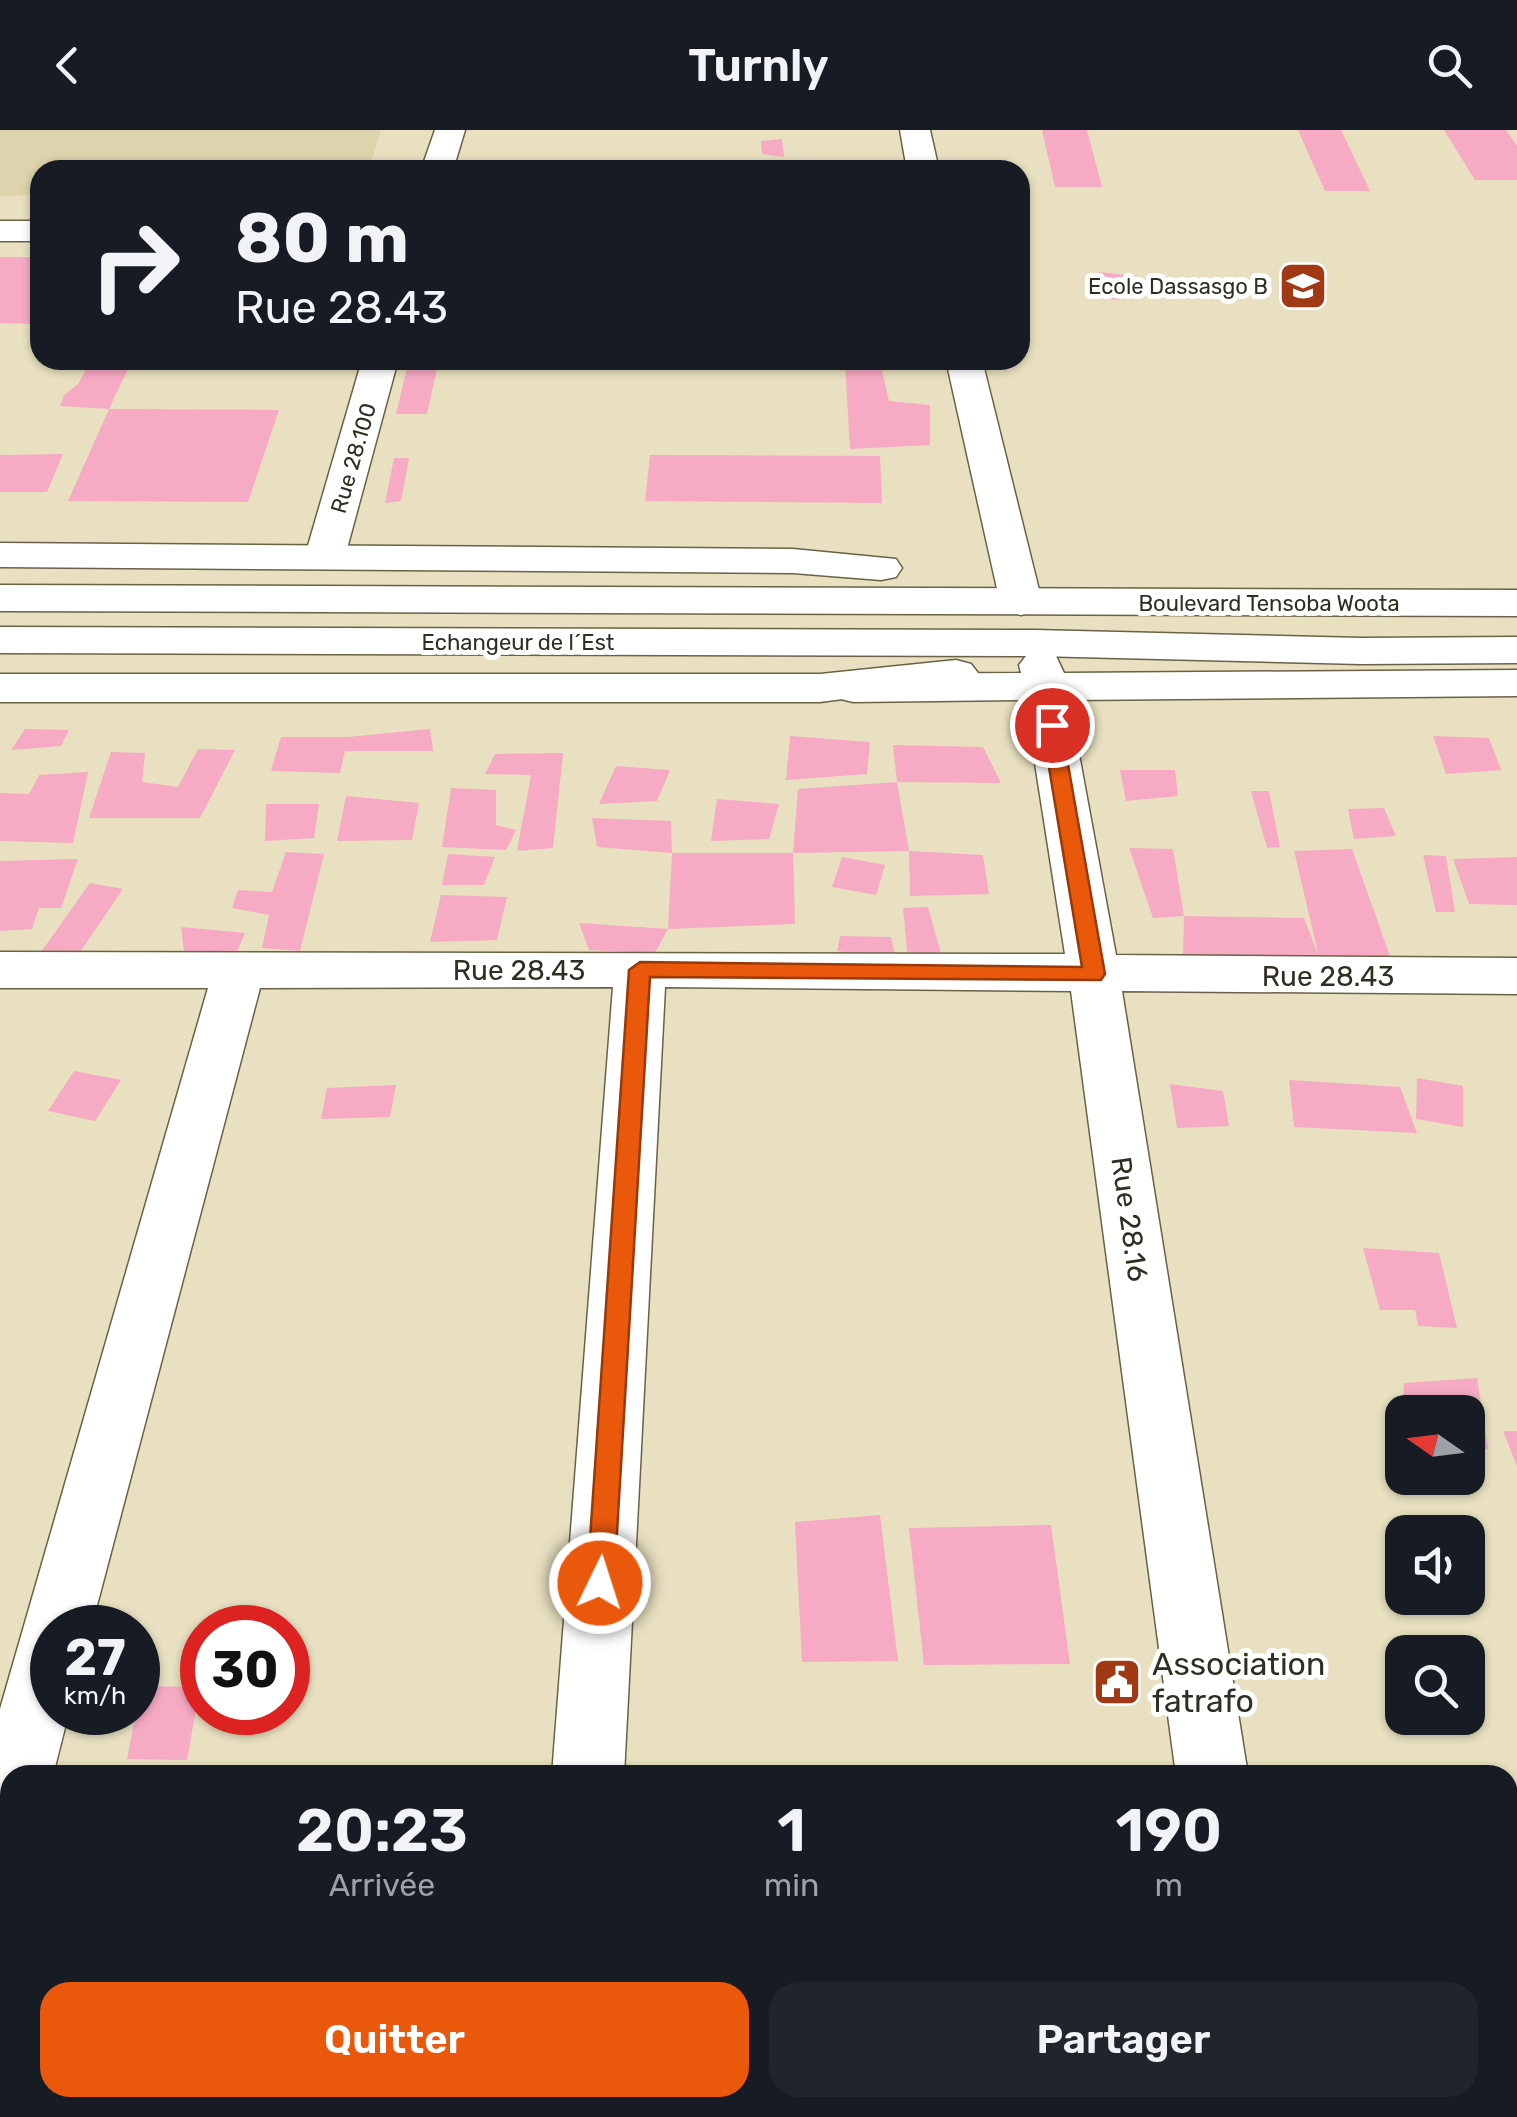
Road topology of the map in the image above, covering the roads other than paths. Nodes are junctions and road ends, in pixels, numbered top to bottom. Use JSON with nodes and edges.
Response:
{"nodes":[{"id":1,"x":450,"y":130,"type":"edge"},
{"id":2,"x":915,"y":130,"type":"edge"},
{"id":3,"x":440,"y":160,"type":"edge"},
{"id":4,"x":921,"y":160,"type":"edge"},
{"id":5,"x":0,"y":231,"type":"edge"},
{"id":6,"x":30,"y":231,"type":"edge"},
{"id":7,"x":377,"y":370,"type":"edge"},
{"id":8,"x":966,"y":370,"type":"edge"},
{"id":9,"x":0,"y":555,"type":"edge"},
{"id":10,"x":326,"y":556,"type":"junction"},
{"id":11,"x":1018,"y":591,"type":"junction"},
{"id":12,"x":0,"y":598,"type":"edge"},
{"id":13,"x":1517,"y":603,"type":"edge"},
{"id":14,"x":0,"y":640,"type":"edge"},
{"id":15,"x":1517,"y":650,"type":"edge"},
{"id":16,"x":1040,"y":665,"type":"junction"},
{"id":17,"x":1517,"y":683,"type":"edge"},
{"id":18,"x":0,"y":688,"type":"edge"},
{"id":19,"x":0,"y":970,"type":"edge"},
{"id":20,"x":239,"y":970,"type":"junction"},
{"id":21,"x":640,"y":970,"type":"junction"},
{"id":22,"x":1094,"y":974,"type":"junction"},
{"id":23,"x":1517,"y":976,"type":"edge"},
{"id":24,"x":64,"y":1605,"type":"edge"},
{"id":25,"x":30,"y":1727,"type":"edge"},
{"id":26,"x":20,"y":1765,"type":"edge"},
{"id":27,"x":589,"y":1765,"type":"edge"},
{"id":28,"x":1211,"y":1765,"type":"edge"}],
"edges":[{"from":1,"to":3,"type":"street"},
{"from":2,"to":4,"type":"street"},
{"from":5,"to":6,"type":"street"},
{"from":7,"to":10,"type":"street","name":"Rue 28.100"},
{"from":8,"to":11,"type":"street"},
{"from":9,"to":10,"type":"street"},
{"from":10,"to":11,"type":"street"},
{"from":11,"to":12,"type":"street","name":"Echangeur de l´Est"},
{"from":11,"to":13,"type":"street","name":"Boulevard Tensoba Woota"},
{"from":14,"to":16,"type":"street","name":"Echangeur de l´Est"},
{"from":15,"to":16,"type":"street","name":"Boulevard Tensoba Woota"},
{"from":16,"to":17,"type":"street"},
{"from":16,"to":18,"type":"street"},
{"from":16,"to":22,"type":"street","name":"Rue 28.16"},
{"from":19,"to":20,"type":"street","name":"Rue 28.43"},
{"from":20,"to":21,"type":"street","name":"Rue 28.43"},
{"from":20,"to":24,"type":"street"},
{"from":21,"to":22,"type":"street","name":"Rue 28.43"},
{"from":21,"to":27,"type":"street"},
{"from":22,"to":23,"type":"street","name":"Rue 28.43"},
{"from":22,"to":28,"type":"street","name":"Rue 28.16"},
{"from":25,"to":26,"type":"street"}]}
